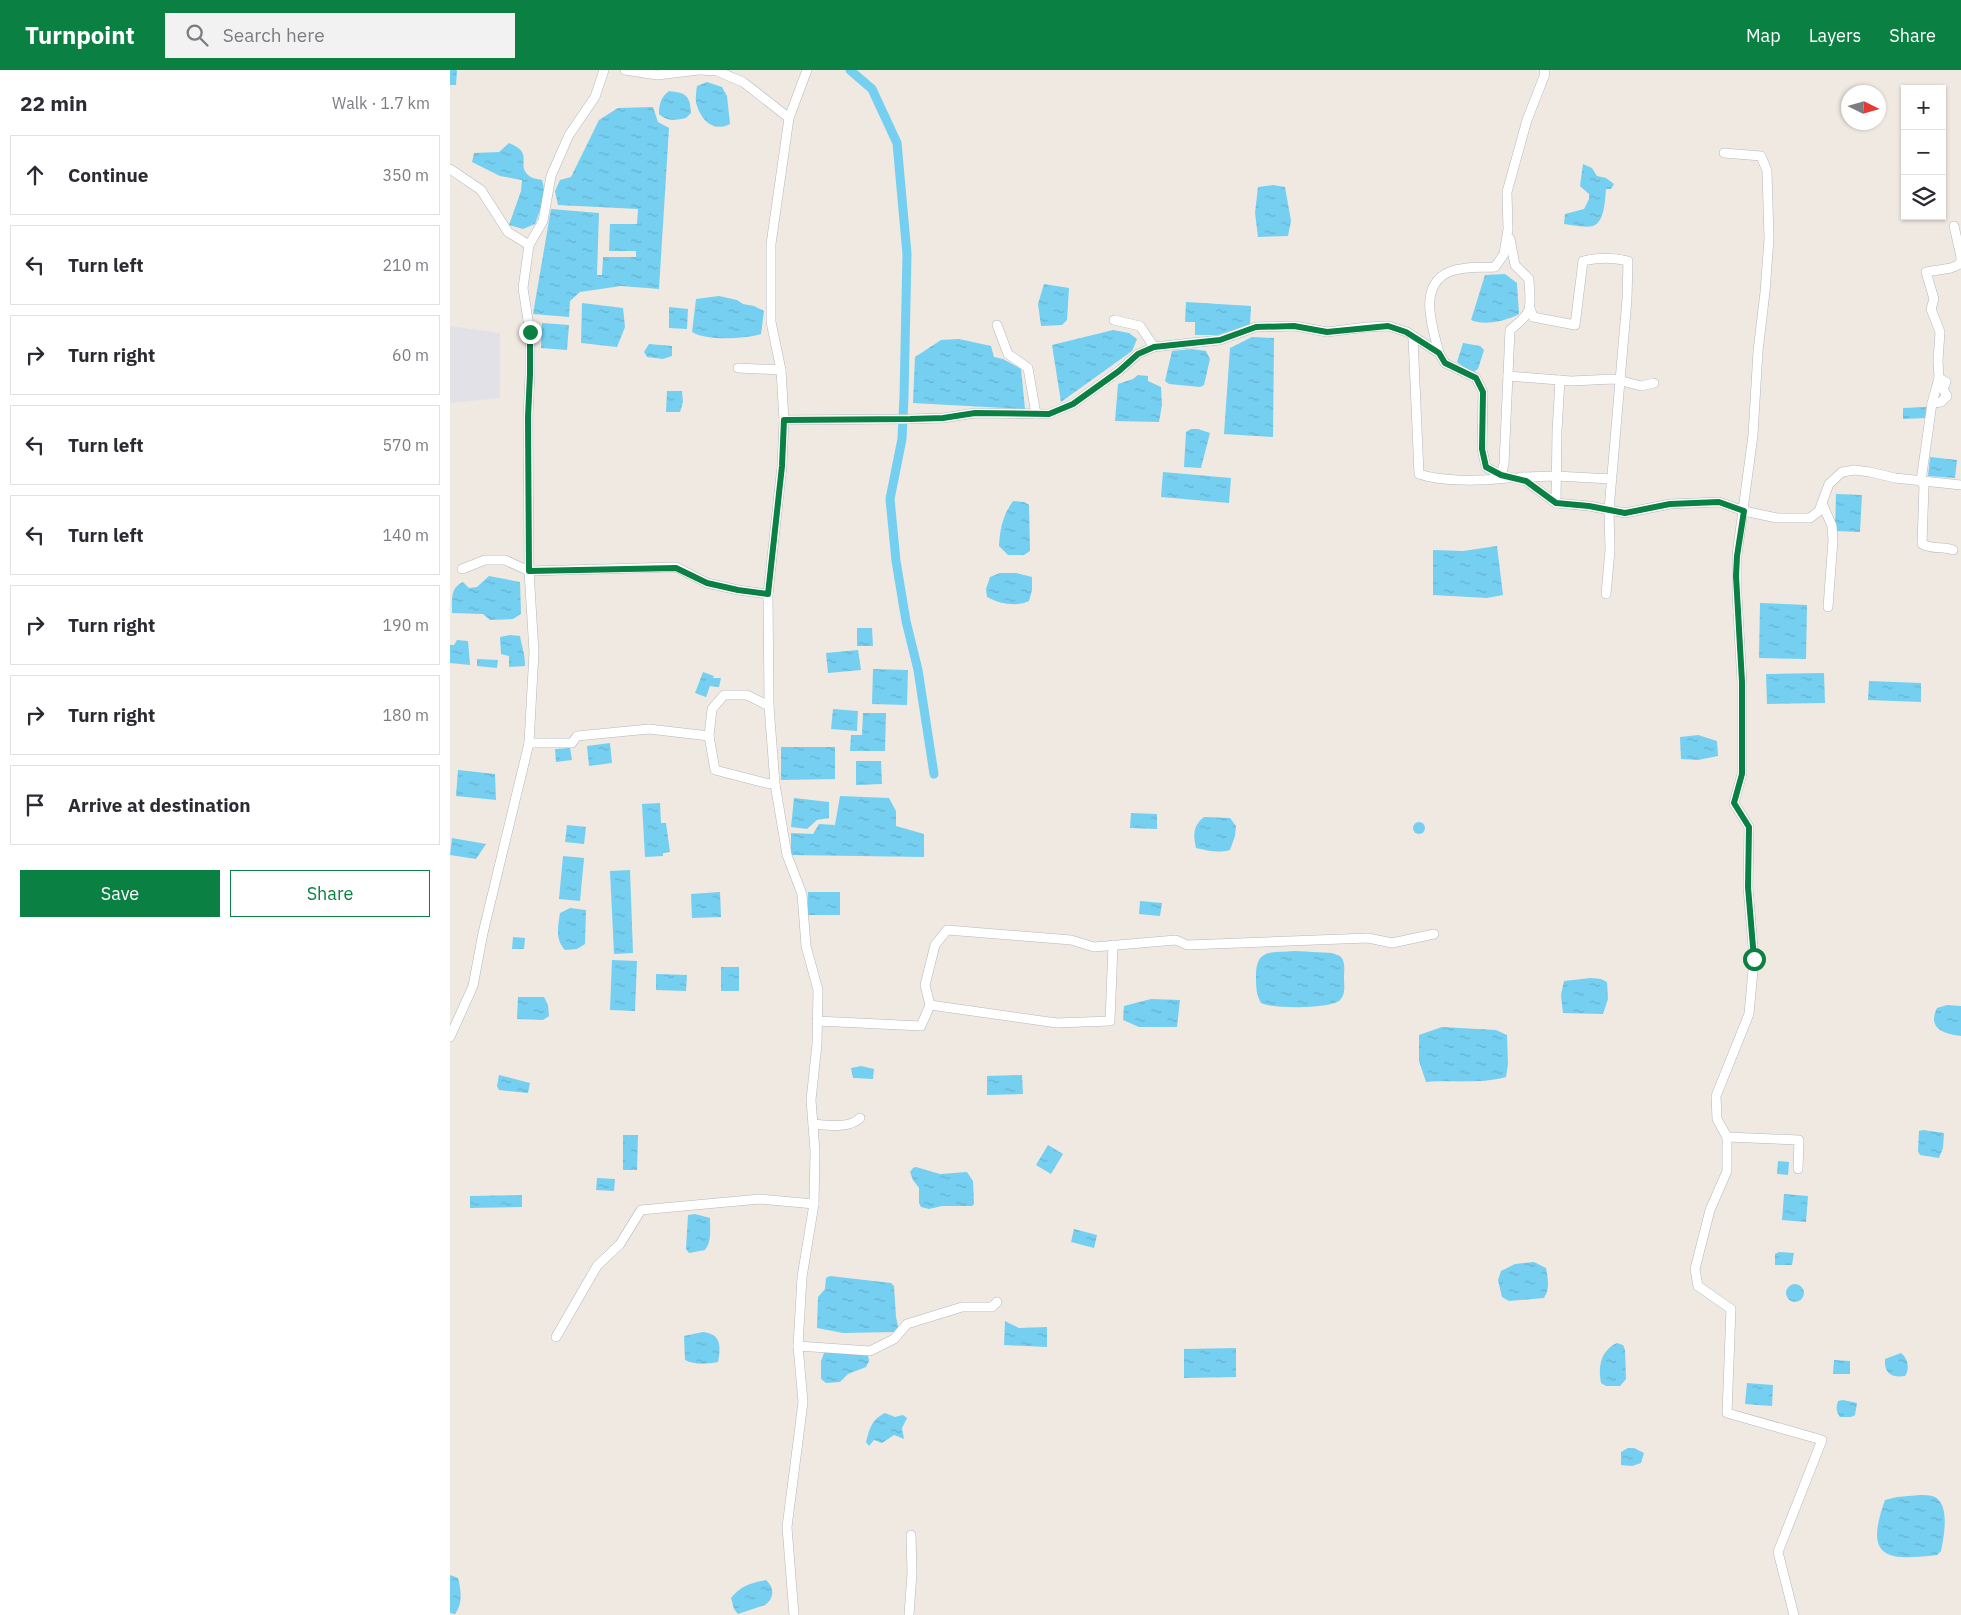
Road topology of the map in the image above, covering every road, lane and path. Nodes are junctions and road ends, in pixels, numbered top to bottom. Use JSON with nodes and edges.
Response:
{"nodes":[{"id":1,"x":604,"y":70,"type":"edge"},
{"id":2,"x":625,"y":70,"type":"edge"},
{"id":3,"x":700,"y":70,"type":"edge"},
{"id":4,"x":807,"y":70,"type":"edge"},
{"id":5,"x":1544,"y":70,"type":"edge"},
{"id":6,"x":789,"y":118,"type":"junction"},
{"id":7,"x":1724,"y":153,"type":"dead end"},
{"id":8,"x":450,"y":169,"type":"edge"},
{"id":9,"x":1954,"y":226,"type":"dead end"},
{"id":10,"x":1508,"y":229,"type":"junction"},
{"id":11,"x":529,"y":245,"type":"junction"},
{"id":12,"x":1961,"y":258,"type":"edge"},
{"id":13,"x":1530,"y":308,"type":"junction"},
{"id":14,"x":1114,"y":320,"type":"dead end"},
{"id":15,"x":997,"y":325,"type":"dead end"},
{"id":16,"x":1413,"y":337,"type":"junction"},
{"id":17,"x":1154,"y":347,"type":"junction"},
{"id":18,"x":1439,"y":353,"type":"junction"},
{"id":19,"x":738,"y":368,"type":"dead end"},
{"id":20,"x":781,"y":370,"type":"junction"},
{"id":21,"x":1508,"y":376,"type":"junction"},
{"id":22,"x":1560,"y":380,"type":"junction"},
{"id":23,"x":1620,"y":380,"type":"junction"},
{"id":24,"x":1654,"y":383,"type":"dead end"},
{"id":25,"x":1036,"y":414,"type":"junction"},
{"id":26,"x":784,"y":420,"type":"junction"},
{"id":27,"x":1501,"y":475,"type":"junction"},
{"id":28,"x":1556,"y":476,"type":"junction"},
{"id":29,"x":1512,"y":478,"type":"junction"},
{"id":30,"x":1612,"y":479,"type":"junction"},
{"id":31,"x":1921,"y":481,"type":"junction"},
{"id":32,"x":1961,"y":485,"type":"edge"},
{"id":33,"x":1556,"y":503,"type":"junction"},
{"id":34,"x":1822,"y":503,"type":"junction"},
{"id":35,"x":1610,"y":510,"type":"junction"},
{"id":36,"x":1744,"y":511,"type":"junction"},
{"id":37,"x":1953,"y":550,"type":"dead end"},
{"id":38,"x":462,"y":569,"type":"dead end"},
{"id":39,"x":529,"y":571,"type":"junction"},
{"id":40,"x":768,"y":594,"type":"junction"},
{"id":41,"x":1606,"y":594,"type":"dead end"},
{"id":42,"x":1828,"y":607,"type":"dead end"},
{"id":43,"x":769,"y":706,"type":"junction"},
{"id":44,"x":709,"y":736,"type":"junction"},
{"id":45,"x":529,"y":742,"type":"junction"},
{"id":46,"x":775,"y":784,"type":"junction"},
{"id":47,"x":1434,"y":934,"type":"dead end"},
{"id":48,"x":1113,"y":945,"type":"junction"},
{"id":49,"x":930,"y":1005,"type":"junction"},
{"id":50,"x":817,"y":1020,"type":"junction"},
{"id":51,"x":450,"y":1037,"type":"edge"},
{"id":52,"x":860,"y":1118,"type":"dead end"},
{"id":53,"x":813,"y":1124,"type":"junction"},
{"id":54,"x":1727,"y":1137,"type":"junction"},
{"id":55,"x":1798,"y":1168,"type":"dead end"},
{"id":56,"x":814,"y":1204,"type":"junction"},
{"id":57,"x":997,"y":1302,"type":"dead end"},
{"id":58,"x":556,"y":1336,"type":"dead end"},
{"id":59,"x":798,"y":1346,"type":"junction"},
{"id":60,"x":911,"y":1535,"type":"dead end"},
{"id":61,"x":794,"y":1615,"type":"edge"},
{"id":62,"x":909,"y":1615,"type":"edge"},
{"id":63,"x":1794,"y":1615,"type":"edge"}],
"edges":[{"from":1,"to":11,"type":"street"},
{"from":2,"to":3,"type":"street"},
{"from":3,"to":6,"type":"street"},
{"from":4,"to":6,"type":"street"},
{"from":5,"to":10,"type":"street"},
{"from":6,"to":20,"type":"street"},
{"from":7,"to":36,"type":"street"},
{"from":8,"to":11,"type":"street"},
{"from":9,"to":12,"type":"street"},
{"from":10,"to":13,"type":"street"},
{"from":10,"to":18,"type":"street"},
{"from":11,"to":39,"type":"street"},
{"from":12,"to":31,"type":"street"},
{"from":13,"to":21,"type":"street"},
{"from":13,"to":23,"type":"street"},
{"from":14,"to":17,"type":"street"},
{"from":15,"to":25,"type":"street"},
{"from":16,"to":17,"type":"street"},
{"from":16,"to":18,"type":"street"},
{"from":16,"to":29,"type":"street"},
{"from":17,"to":25,"type":"street"},
{"from":18,"to":27,"type":"street"},
{"from":19,"to":20,"type":"street"},
{"from":20,"to":26,"type":"street"},
{"from":21,"to":22,"type":"street"},
{"from":21,"to":27,"type":"street"},
{"from":22,"to":23,"type":"street"},
{"from":22,"to":28,"type":"street"},
{"from":23,"to":24,"type":"street"},
{"from":23,"to":30,"type":"street"},
{"from":25,"to":26,"type":"street"},
{"from":26,"to":40,"type":"street"},
{"from":27,"to":29,"type":"street"},
{"from":28,"to":29,"type":"street"},
{"from":28,"to":30,"type":"street"},
{"from":28,"to":33,"type":"street"},
{"from":29,"to":33,"type":"street"},
{"from":30,"to":35,"type":"street"},
{"from":31,"to":32,"type":"street"},
{"from":31,"to":34,"type":"street"},
{"from":31,"to":37,"type":"street"},
{"from":33,"to":35,"type":"street"},
{"from":34,"to":36,"type":"street"},
{"from":34,"to":42,"type":"street"},
{"from":35,"to":36,"type":"street"},
{"from":35,"to":41,"type":"street"},
{"from":36,"to":54,"type":"street"},
{"from":38,"to":39,"type":"street"},
{"from":39,"to":40,"type":"street"},
{"from":39,"to":45,"type":"street"},
{"from":40,"to":43,"type":"street"},
{"from":43,"to":44,"type":"street"},
{"from":43,"to":46,"type":"street"},
{"from":44,"to":45,"type":"street"},
{"from":44,"to":46,"type":"street"},
{"from":45,"to":51,"type":"street"},
{"from":46,"to":50,"type":"street"},
{"from":47,"to":48,"type":"street"},
{"from":48,"to":49,"type":"street"},
{"from":48,"to":49,"type":"street"},
{"from":49,"to":50,"type":"street"},
{"from":50,"to":53,"type":"street"},
{"from":52,"to":53,"type":"street"},
{"from":53,"to":56,"type":"street"},
{"from":54,"to":55,"type":"street"},
{"from":54,"to":63,"type":"street"},
{"from":56,"to":58,"type":"street"},
{"from":56,"to":59,"type":"street"},
{"from":57,"to":59,"type":"street"},
{"from":59,"to":61,"type":"street"},
{"from":60,"to":62,"type":"street"}]}
